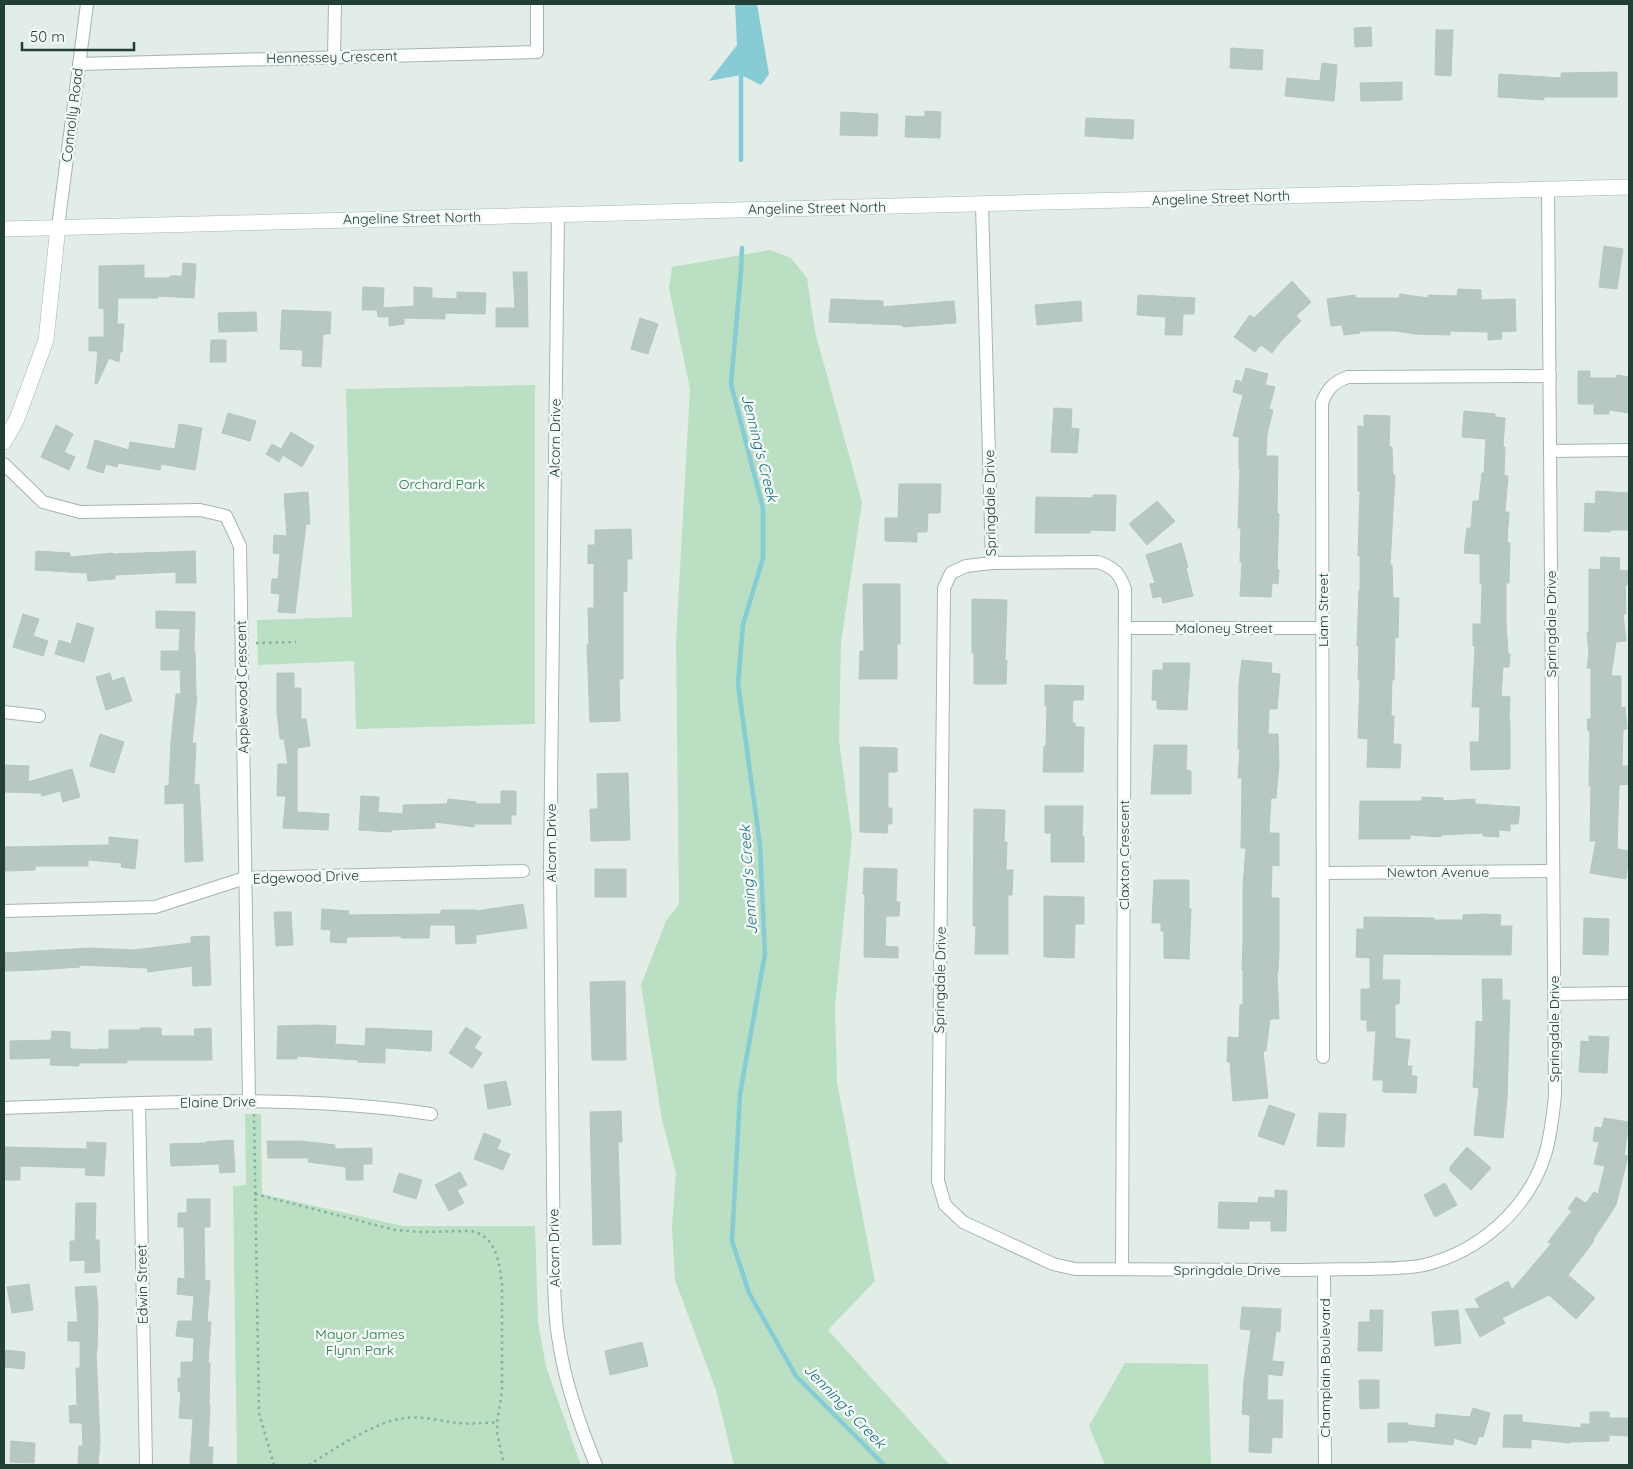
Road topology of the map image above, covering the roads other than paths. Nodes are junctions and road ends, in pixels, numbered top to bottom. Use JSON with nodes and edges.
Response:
{"nodes":[{"id":1,"x":87,"y":4,"type":"edge"},
{"id":2,"x":335,"y":4,"type":"edge"},
{"id":3,"x":538,"y":4,"type":"edge"},
{"id":4,"x":334,"y":57,"type":"junction"},
{"id":5,"x":79,"y":64,"type":"junction"},
{"id":6,"x":1629,"y":187,"type":"edge"},
{"id":7,"x":1548,"y":189,"type":"junction"},
{"id":8,"x":982,"y":204,"type":"junction"},
{"id":9,"x":558,"y":214,"type":"junction"},
{"id":10,"x":58,"y":227,"type":"junction"},
{"id":11,"x":4,"y":228,"type":"edge"},
{"id":12,"x":1550,"y":376,"type":"junction"},
{"id":13,"x":4,"y":442,"type":"edge"},
{"id":14,"x":1550,"y":450,"type":"junction"},
{"id":15,"x":1629,"y":450,"type":"edge"},
{"id":16,"x":4,"y":464,"type":"edge"},
{"id":17,"x":992,"y":563,"type":"junction"},
{"id":18,"x":1125,"y":628,"type":"junction"},
{"id":19,"x":1323,"y":628,"type":"junction"},
{"id":20,"x":4,"y":712,"type":"edge"},
{"id":21,"x":39,"y":716,"type":"dead end"},
{"id":22,"x":523,"y":871,"type":"dead end"},
{"id":23,"x":1553,"y":871,"type":"junction"},
{"id":24,"x":1323,"y":873,"type":"junction"},
{"id":25,"x":245,"y":878,"type":"junction"},
{"id":26,"x":4,"y":911,"type":"edge"},
{"id":27,"x":1629,"y":993,"type":"edge"},
{"id":28,"x":1554,"y":994,"type":"junction"},
{"id":29,"x":1323,"y":1057,"type":"dead end"},
{"id":30,"x":251,"y":1101,"type":"junction"},
{"id":31,"x":139,"y":1103,"type":"junction"},
{"id":32,"x":4,"y":1108,"type":"edge"},
{"id":33,"x":432,"y":1114,"type":"dead end"},
{"id":34,"x":1122,"y":1269,"type":"junction"},
{"id":35,"x":1324,"y":1270,"type":"junction"},
{"id":36,"x":146,"y":1465,"type":"edge"},
{"id":37,"x":596,"y":1465,"type":"edge"},
{"id":38,"x":1325,"y":1465,"type":"edge"}],
"edges":[{"from":1,"to":5,"type":"street","name":"Connolly Road"},
{"from":2,"to":4,"type":"street"},
{"from":3,"to":4,"type":"street","name":"Hennessey Crescent"},
{"from":4,"to":5,"type":"street","name":"Hennessey Crescent"},
{"from":5,"to":10,"type":"street","name":"Connolly Road"},
{"from":6,"to":7,"type":"main road","name":"Angeline Street North"},
{"from":7,"to":8,"type":"main road","name":"Angeline Street North"},
{"from":7,"to":12,"type":"street","name":"Springdale Drive"},
{"from":8,"to":9,"type":"main road","name":"Angeline Street North"},
{"from":8,"to":17,"type":"street","name":"Springdale Drive"},
{"from":9,"to":10,"type":"main road","name":"Angeline Street North"},
{"from":9,"to":37,"type":"street","name":"Alcorn Drive"},
{"from":10,"to":11,"type":"main road","name":"Angeline Street North"},
{"from":10,"to":13,"type":"main road"},
{"from":12,"to":14,"type":"street","name":"Springdale Drive"},
{"from":12,"to":19,"type":"street","name":"Liam Street"},
{"from":14,"to":15,"type":"street"},
{"from":14,"to":23,"type":"street","name":"Springdale Drive"},
{"from":16,"to":25,"type":"street","name":"Applewood Crescent"},
{"from":17,"to":18,"type":"street","name":"Claxton Crescent"},
{"from":17,"to":34,"type":"street","name":"Springdale Drive"},
{"from":18,"to":19,"type":"street","name":"Maloney Street"},
{"from":18,"to":34,"type":"street","name":"Claxton Crescent"},
{"from":19,"to":24,"type":"street","name":"Liam Street"},
{"from":20,"to":21,"type":"street"},
{"from":22,"to":25,"type":"street","name":"Edgewood Drive"},
{"from":23,"to":24,"type":"street","name":"Newton Avenue"},
{"from":23,"to":28,"type":"street","name":"Springdale Drive"},
{"from":24,"to":29,"type":"street","name":"Liam Street"},
{"from":25,"to":26,"type":"street","name":"Edgewood Drive"},
{"from":25,"to":30,"type":"street","name":"Applewood Crescent"},
{"from":27,"to":28,"type":"street"},
{"from":28,"to":35,"type":"street","name":"Springdale Drive"},
{"from":30,"to":31,"type":"street","name":"Elaine Drive"},
{"from":30,"to":33,"type":"street","name":"Elaine Drive"},
{"from":31,"to":32,"type":"street","name":"Elaine Drive"},
{"from":31,"to":36,"type":"street","name":"Edwin Street"},
{"from":34,"to":35,"type":"street","name":"Springdale Drive"},
{"from":35,"to":38,"type":"street","name":"Champlain Boulevard"}]}
